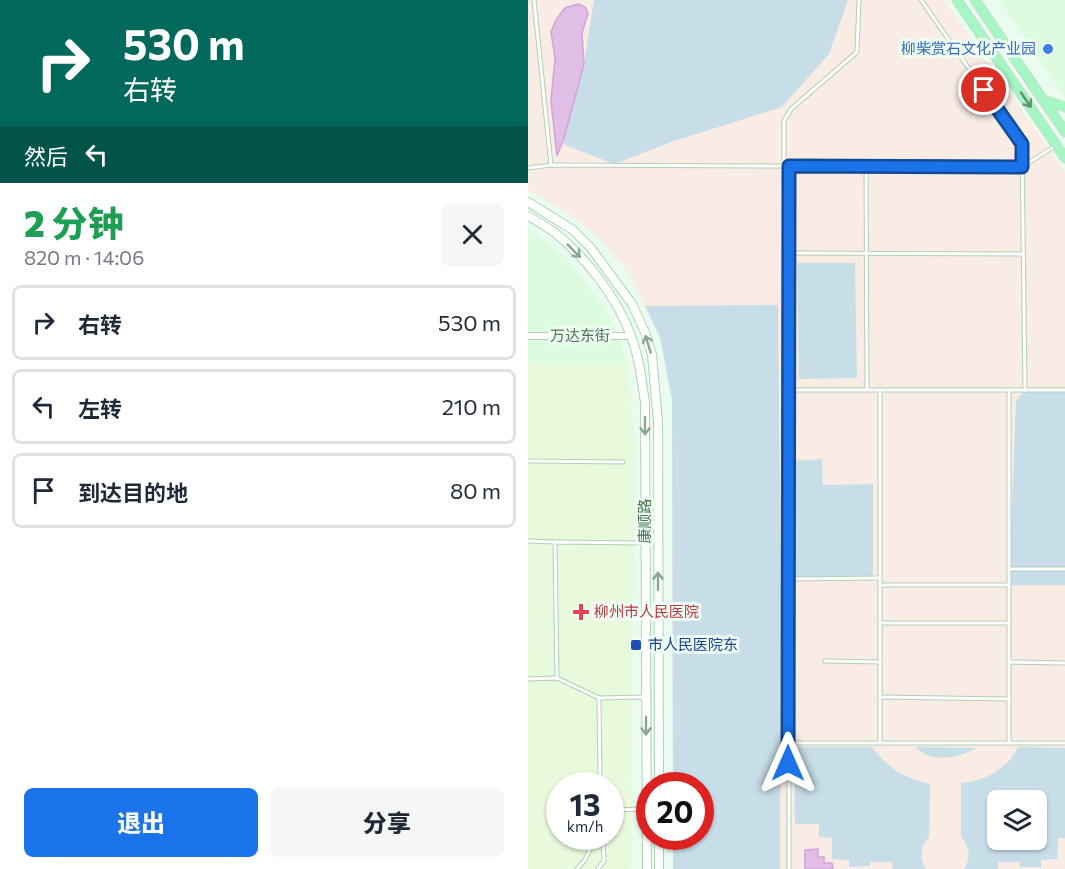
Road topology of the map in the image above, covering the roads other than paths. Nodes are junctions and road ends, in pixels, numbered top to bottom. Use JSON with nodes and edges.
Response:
{"nodes":[{"id":1,"x":534,"y":0,"type":"edge"},
{"id":2,"x":859,"y":0,"type":"edge"},
{"id":3,"x":921,"y":0,"type":"edge"},
{"id":4,"x":957,"y":0,"type":"edge"},
{"id":5,"x":975,"y":0,"type":"edge"},
{"id":6,"x":1043,"y":100,"type":"junction"},
{"id":7,"x":1065,"y":107,"type":"edge"},
{"id":8,"x":1065,"y":132,"type":"edge"},
{"id":9,"x":1056,"y":145,"type":"junction"},
{"id":10,"x":1065,"y":158,"type":"edge"},
{"id":11,"x":551,"y":165,"type":"junction"},
{"id":12,"x":784,"y":166,"type":"junction"},
{"id":13,"x":789,"y":166,"type":"junction"},
{"id":14,"x":866,"y":167,"type":"junction"},
{"id":15,"x":1022,"y":167,"type":"junction"},
{"id":16,"x":528,"y":168,"type":"edge"},
{"id":17,"x":528,"y":202,"type":"edge"},
{"id":18,"x":528,"y":216,"type":"edge"},
{"id":19,"x":789,"y":253,"type":"junction"},
{"id":20,"x":867,"y":254,"type":"junction"},
{"id":21,"x":1023,"y":254,"type":"junction"},
{"id":22,"x":528,"y":336,"type":"edge"},
{"id":23,"x":632,"y":336,"type":"junction"},
{"id":24,"x":789,"y":390,"type":"junction"},
{"id":25,"x":867,"y":390,"type":"junction"},
{"id":26,"x":880,"y":390,"type":"junction"},
{"id":27,"x":1009,"y":390,"type":"junction"},
{"id":28,"x":1025,"y":390,"type":"junction"},
{"id":29,"x":1065,"y":390,"type":"edge"},
{"id":30,"x":528,"y":461,"type":"edge"},
{"id":31,"x":624,"y":462,"type":"dead end"},
{"id":32,"x":528,"y":541,"type":"edge"},
{"id":33,"x":555,"y":542,"type":"junction"},
{"id":34,"x":646,"y":543,"type":"junction"},
{"id":35,"x":1065,"y":568,"type":"edge"},
{"id":36,"x":1009,"y":569,"type":"junction"},
{"id":37,"x":880,"y":578,"type":"junction"},
{"id":38,"x":789,"y":579,"type":"junction"},
{"id":39,"x":880,"y":585,"type":"junction"},
{"id":40,"x":1009,"y":585,"type":"junction"},
{"id":41,"x":880,"y":623,"type":"junction"},
{"id":42,"x":1009,"y":623,"type":"junction"},
{"id":43,"x":825,"y":661,"type":"dead end"},
{"id":44,"x":880,"y":662,"type":"junction"},
{"id":45,"x":1009,"y":662,"type":"junction"},
{"id":46,"x":1065,"y":663,"type":"edge"},
{"id":47,"x":557,"y":678,"type":"junction"},
{"id":48,"x":528,"y":679,"type":"edge"},
{"id":49,"x":646,"y":697,"type":"junction"},
{"id":50,"x":880,"y":697,"type":"junction"},
{"id":51,"x":599,"y":698,"type":"junction"},
{"id":52,"x":1009,"y":699,"type":"junction"},
{"id":53,"x":788,"y":743,"type":"junction"},
{"id":54,"x":880,"y":743,"type":"junction"},
{"id":55,"x":1009,"y":743,"type":"junction"},
{"id":56,"x":1065,"y":743,"type":"edge"},
{"id":57,"x":600,"y":772,"type":"edge"},
{"id":58,"x":647,"y":772,"type":"edge"},
{"id":59,"x":659,"y":772,"type":"edge"},
{"id":60,"x":590,"y":850,"type":"edge"},
{"id":61,"x":604,"y":850,"type":"edge"},
{"id":62,"x":647,"y":850,"type":"edge"},
{"id":63,"x":659,"y":850,"type":"edge"},
{"id":64,"x":577,"y":869,"type":"edge"},
{"id":65,"x":598,"y":869,"type":"edge"},
{"id":66,"x":647,"y":869,"type":"edge"},
{"id":67,"x":659,"y":869,"type":"edge"},
{"id":68,"x":789,"y":869,"type":"edge"}],
"edges":[{"from":1,"to":11,"type":"lane"},
{"from":2,"to":12,"type":"lane"},
{"from":3,"to":15,"type":"lane"},
{"from":4,"to":9,"type":"main road","one_way":true},
{"from":5,"to":6,"type":"main road"},
{"from":6,"to":7,"type":"main road"},
{"from":6,"to":8,"type":"main road"},
{"from":9,"to":10,"type":"main road"},
{"from":9,"to":15,"type":"lane"},
{"from":11,"to":12,"type":"lane"},
{"from":11,"to":16,"type":"lane"},
{"from":12,"to":13,"type":"lane"},
{"from":13,"to":14,"type":"lane"},
{"from":13,"to":19,"type":"lane"},
{"from":14,"to":15,"type":"lane"},
{"from":14,"to":20,"type":"lane"},
{"from":15,"to":21,"type":"lane"},
{"from":59,"to":17,"type":"main road","name":"康顺路","one_way":true},
{"from":18,"to":23,"type":"main road","name":"康顺路","one_way":true},
{"from":19,"to":20,"type":"lane"},
{"from":19,"to":24,"type":"lane"},
{"from":20,"to":21,"type":"lane"},
{"from":20,"to":25,"type":"lane"},
{"from":21,"to":28,"type":"lane"},
{"from":22,"to":23,"type":"street","name":"万达东街"},
{"from":23,"to":34,"type":"main road","name":"康顺路","one_way":true},
{"from":24,"to":25,"type":"lane"},
{"from":24,"to":38,"type":"lane"},
{"from":25,"to":26,"type":"lane"},
{"from":26,"to":27,"type":"lane"},
{"from":26,"to":37,"type":"lane"},
{"from":27,"to":28,"type":"lane"},
{"from":27,"to":36,"type":"lane"},
{"from":28,"to":29,"type":"lane"},
{"from":30,"to":31,"type":"lane"},
{"from":32,"to":33,"type":"lane"},
{"from":33,"to":34,"type":"lane"},
{"from":33,"to":47,"type":"lane"},
{"from":34,"to":49,"type":"main road","name":"康顺路"},
{"from":35,"to":36,"type":"lane"},
{"from":36,"to":40,"type":"lane"},
{"from":37,"to":38,"type":"lane"},
{"from":37,"to":39,"type":"lane"},
{"from":38,"to":53,"type":"lane"},
{"from":39,"to":40,"type":"lane"},
{"from":39,"to":41,"type":"lane"},
{"from":40,"to":42,"type":"lane"},
{"from":41,"to":42,"type":"lane"},
{"from":41,"to":44,"type":"lane"},
{"from":42,"to":45,"type":"lane"},
{"from":43,"to":44,"type":"lane"},
{"from":44,"to":50,"type":"lane"},
{"from":45,"to":46,"type":"lane"},
{"from":45,"to":52,"type":"lane"},
{"from":47,"to":48,"type":"lane"},
{"from":47,"to":51,"type":"lane"},
{"from":49,"to":51,"type":"lane"},
{"from":49,"to":58,"type":"main road","name":"康顺路","one_way":true},
{"from":50,"to":52,"type":"lane"},
{"from":50,"to":54,"type":"lane"},
{"from":51,"to":57,"type":"lane"},
{"from":52,"to":55,"type":"lane"},
{"from":53,"to":54,"type":"lane"},
{"from":53,"to":68,"type":"lane"},
{"from":54,"to":55,"type":"lane"},
{"from":55,"to":56,"type":"lane"},
{"from":60,"to":64,"type":"lane"},
{"from":61,"to":65,"type":"lane"},
{"from":62,"to":66,"type":"main road","name":"康顺路"},
{"from":63,"to":67,"type":"main road"}]}
